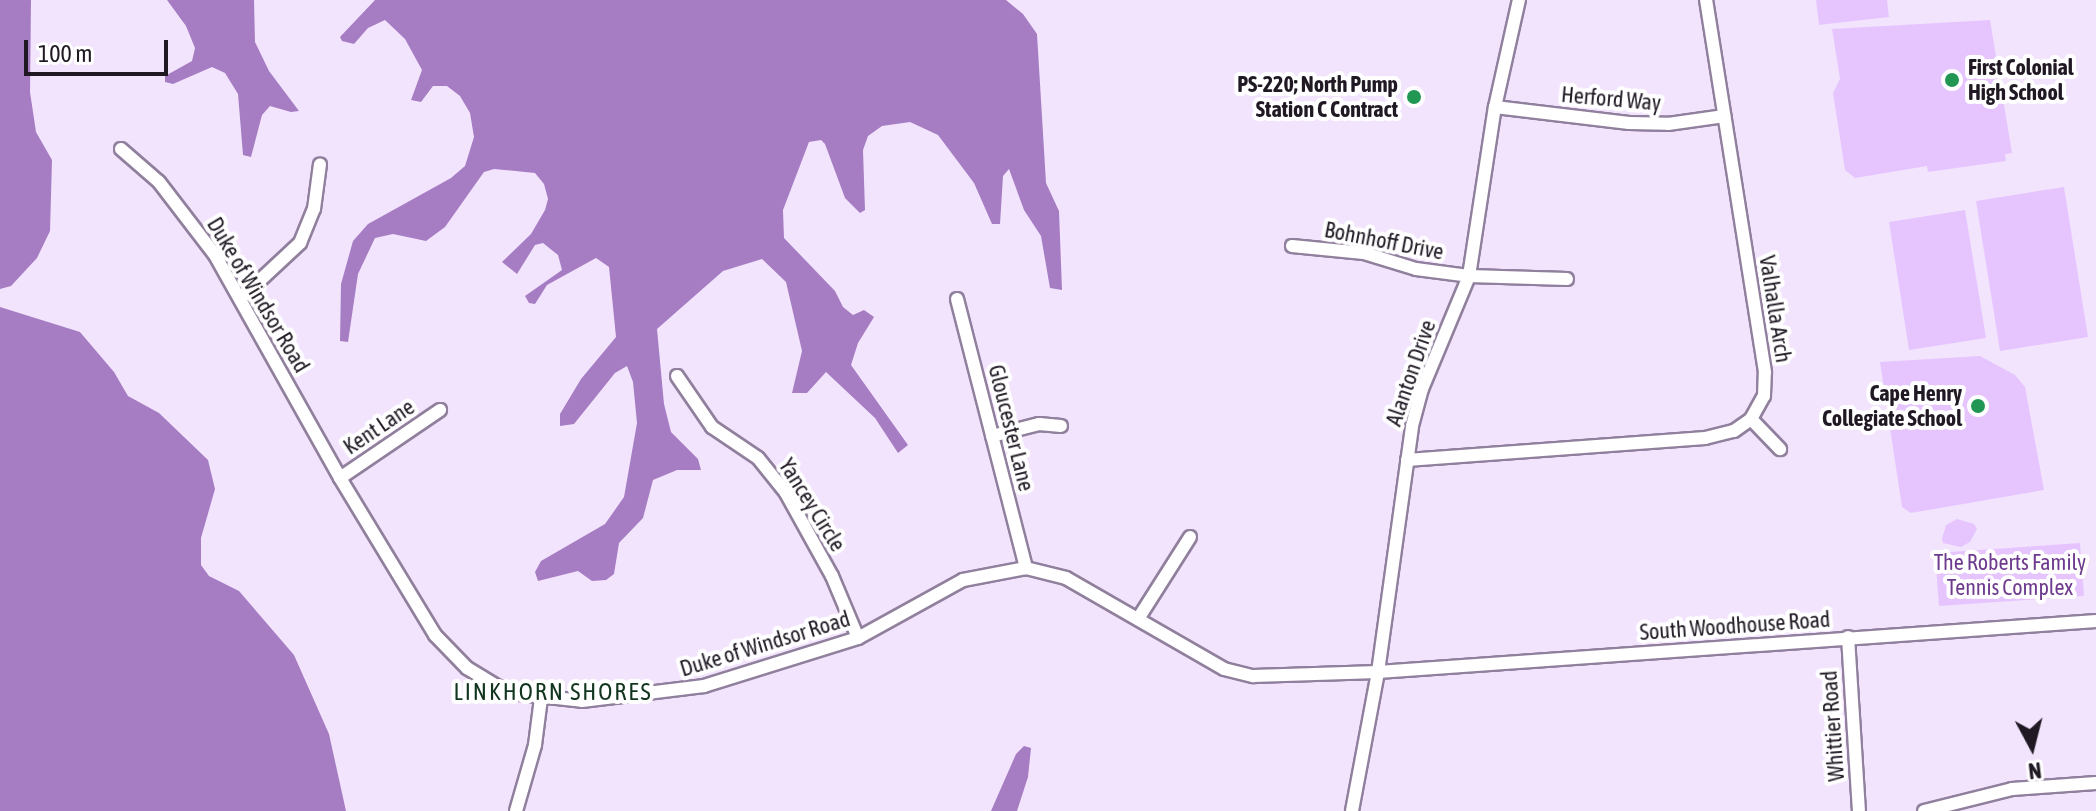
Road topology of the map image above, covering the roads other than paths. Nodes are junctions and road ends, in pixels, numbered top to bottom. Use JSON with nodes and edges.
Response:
{"nodes":[{"id":1,"x":1519,"y":0,"type":"edge"},
{"id":2,"x":1706,"y":0,"type":"edge"},
{"id":3,"x":1495,"y":107,"type":"junction"},
{"id":4,"x":1724,"y":116,"type":"junction"},
{"id":5,"x":121,"y":149,"type":"dead end"},
{"id":6,"x":320,"y":164,"type":"dead end"},
{"id":7,"x":1292,"y":246,"type":"dead end"},
{"id":8,"x":1469,"y":276,"type":"junction"},
{"id":9,"x":1567,"y":279,"type":"dead end"},
{"id":10,"x":241,"y":298,"type":"junction"},
{"id":11,"x":957,"y":299,"type":"dead end"},
{"id":12,"x":677,"y":376,"type":"dead end"},
{"id":13,"x":440,"y":410,"type":"dead end"},
{"id":14,"x":1751,"y":419,"type":"junction"},
{"id":15,"x":1061,"y":426,"type":"dead end"},
{"id":16,"x":992,"y":436,"type":"junction"},
{"id":17,"x":1780,"y":449,"type":"dead end"},
{"id":18,"x":1407,"y":460,"type":"junction"},
{"id":19,"x":340,"y":478,"type":"junction"},
{"id":20,"x":1190,"y":537,"type":"dead end"},
{"id":21,"x":1026,"y":568,"type":"junction"},
{"id":22,"x":1138,"y":619,"type":"junction"},
{"id":23,"x":2096,"y":621,"type":"edge"},
{"id":24,"x":1848,"y":637,"type":"junction"},
{"id":25,"x":858,"y":638,"type":"junction"},
{"id":26,"x":1378,"y":672,"type":"junction"},
{"id":27,"x":541,"y":698,"type":"junction"},
{"id":28,"x":2096,"y":783,"type":"edge"},
{"id":29,"x":516,"y":811,"type":"edge"},
{"id":30,"x":1352,"y":811,"type":"edge"},
{"id":31,"x":1859,"y":811,"type":"edge"},
{"id":32,"x":1924,"y":811,"type":"edge"}],
"edges":[{"from":1,"to":3,"type":"street","name":"Alanton Drive"},
{"from":2,"to":4,"type":"street","name":"Valhalla Arch"},
{"from":3,"to":4,"type":"street","name":"Herford Way"},
{"from":3,"to":8,"type":"street","name":"Alanton Drive"},
{"from":4,"to":14,"type":"street","name":"Valhalla Arch"},
{"from":5,"to":10,"type":"street","name":"Duke of Windsor Road"},
{"from":6,"to":10,"type":"street"},
{"from":7,"to":8,"type":"street","name":"Bohnhoff Drive"},
{"from":8,"to":9,"type":"street","name":"Bohnhoff Drive"},
{"from":8,"to":18,"type":"street","name":"Alanton Drive"},
{"from":10,"to":19,"type":"street","name":"Duke of Windsor Road"},
{"from":11,"to":16,"type":"street","name":"Gloucester Lane"},
{"from":12,"to":25,"type":"street","name":"Yancey Circle"},
{"from":13,"to":19,"type":"street","name":"Kent Lane"},
{"from":14,"to":17,"type":"street"},
{"from":14,"to":18,"type":"street"},
{"from":15,"to":16,"type":"street"},
{"from":16,"to":21,"type":"street","name":"Gloucester Lane"},
{"from":18,"to":26,"type":"street","name":"Alanton Drive"},
{"from":19,"to":27,"type":"street","name":"Duke of Windsor Road"},
{"from":20,"to":22,"type":"street"},
{"from":21,"to":22,"type":"street","name":"Duke of Windsor Road"},
{"from":21,"to":25,"type":"street","name":"Duke of Windsor Road"},
{"from":22,"to":26,"type":"street","name":"Duke of Windsor Road"},
{"from":23,"to":24,"type":"street","name":"South Woodhouse Road"},
{"from":24,"to":26,"type":"street","name":"South Woodhouse Road"},
{"from":24,"to":31,"type":"street","name":"Whittier Road"},
{"from":25,"to":27,"type":"street","name":"Duke of Windsor Road"},
{"from":26,"to":30,"type":"street","name":"Alanton Drive"},
{"from":27,"to":29,"type":"street"},
{"from":28,"to":32,"type":"street"}]}
